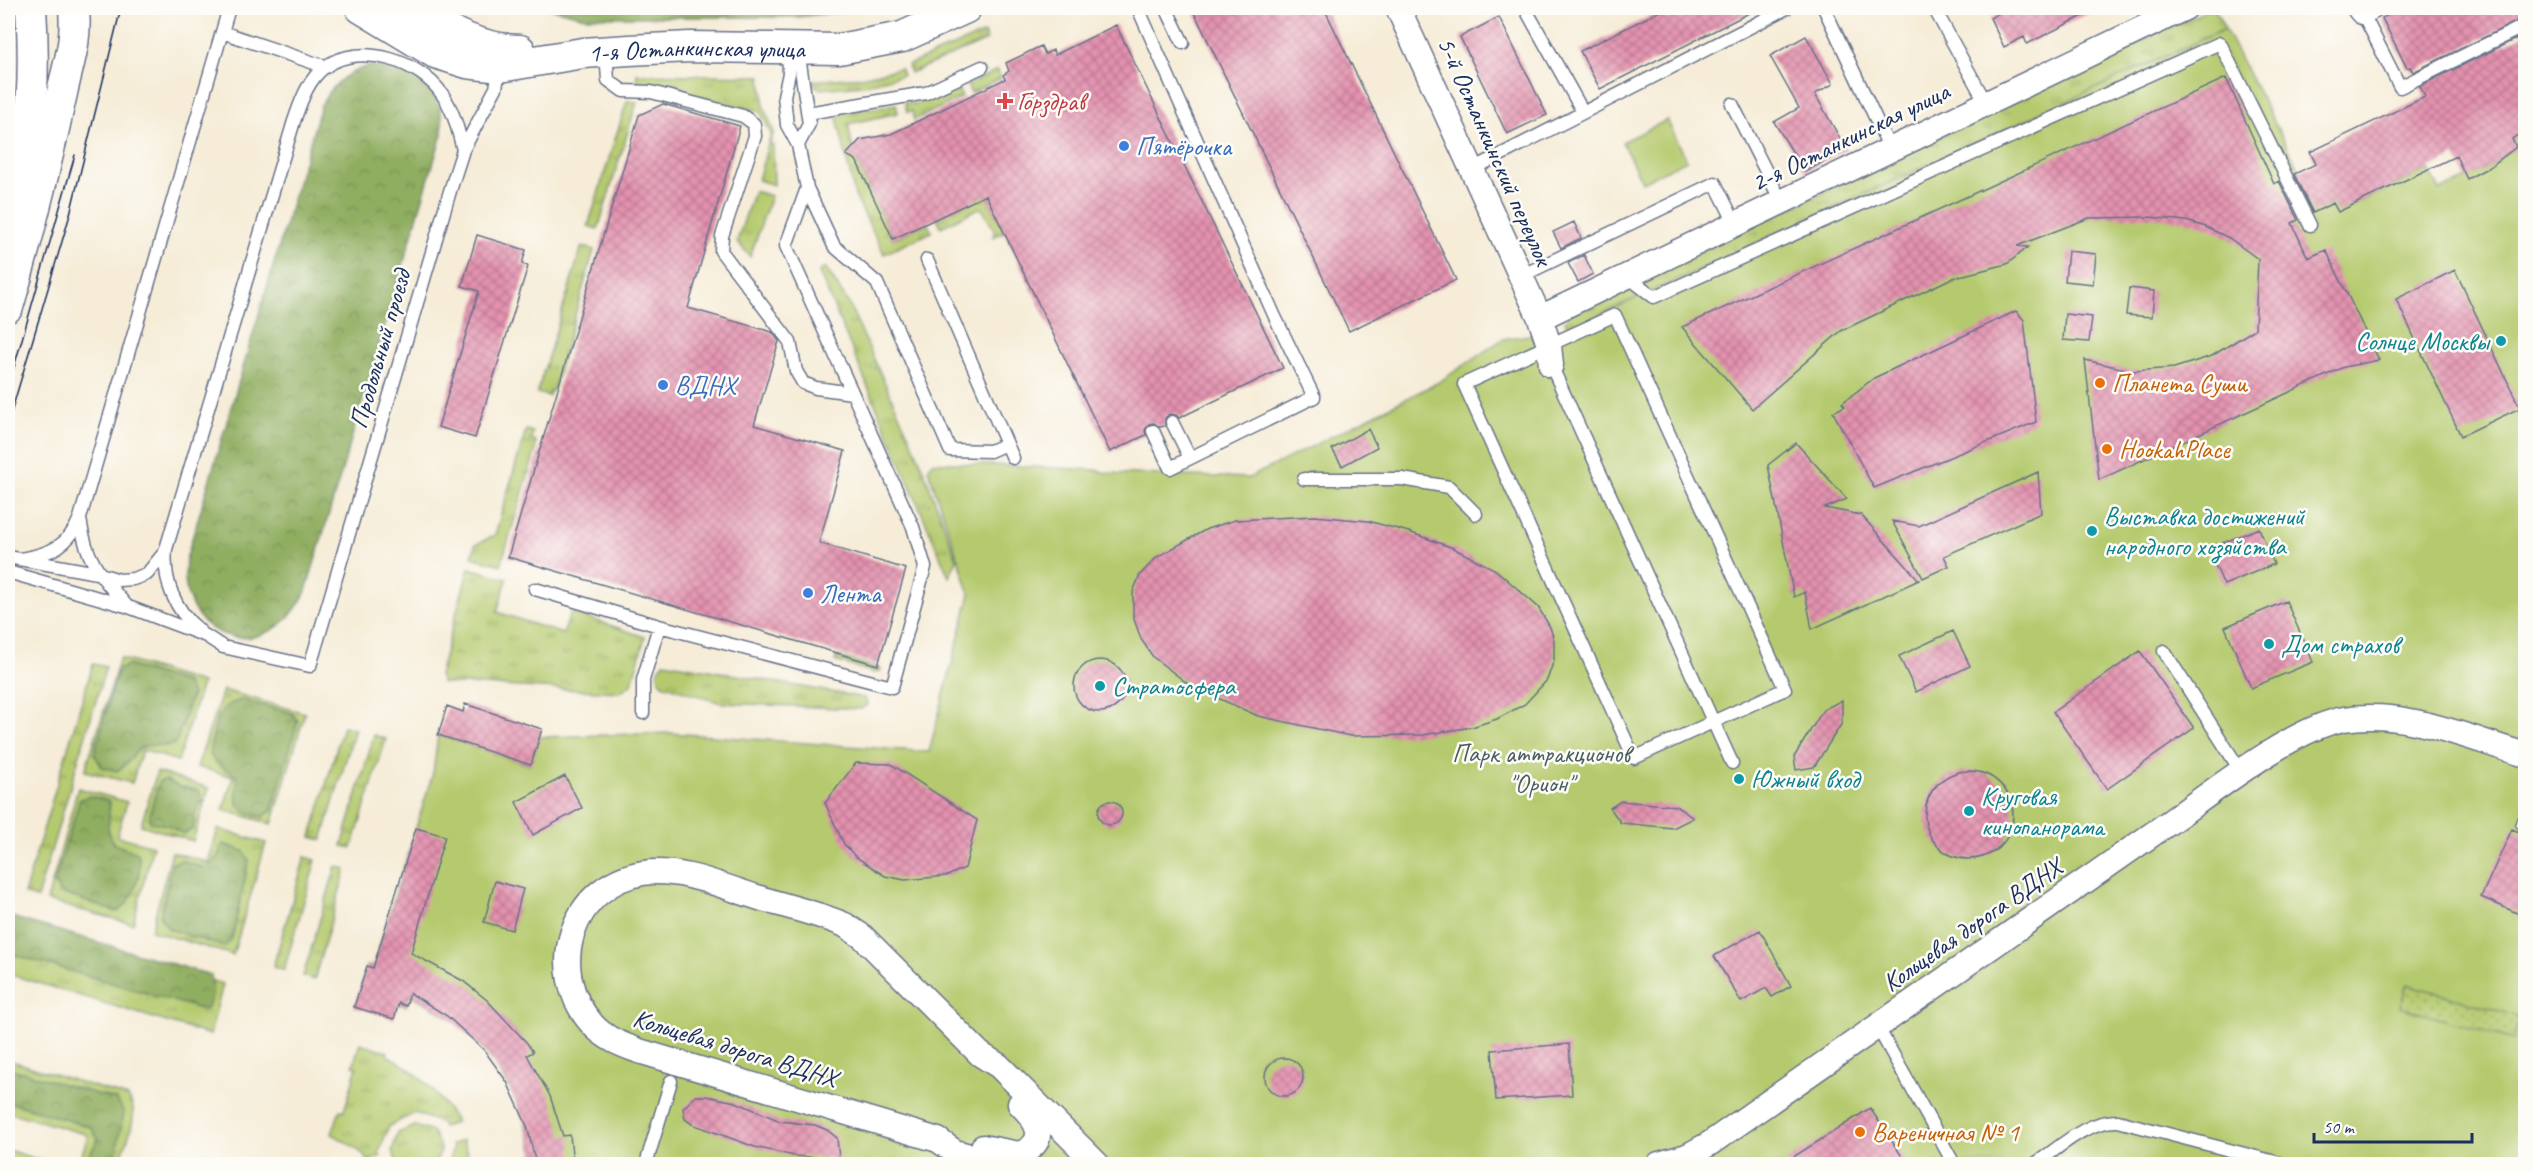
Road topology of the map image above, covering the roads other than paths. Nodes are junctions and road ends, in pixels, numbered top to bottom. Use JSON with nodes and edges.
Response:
{"nodes":[{"id":1,"x":31,"y":8,"type":"edge"},
{"id":2,"x":59,"y":8,"type":"edge"},
{"id":3,"x":75,"y":8,"type":"edge"},
{"id":4,"x":229,"y":8,"type":"edge"},
{"id":5,"x":361,"y":8,"type":"edge"},
{"id":6,"x":411,"y":8,"type":"edge"},
{"id":7,"x":966,"y":8,"type":"edge"},
{"id":8,"x":1138,"y":8,"type":"edge"},
{"id":9,"x":1166,"y":8,"type":"edge"},
{"id":10,"x":1525,"y":8,"type":"edge"},
{"id":11,"x":1786,"y":8,"type":"edge"},
{"id":12,"x":1824,"y":8,"type":"edge"},
{"id":13,"x":1934,"y":8,"type":"edge"},
{"id":14,"x":2185,"y":8,"type":"edge"},
{"id":15,"x":1403,"y":9,"type":"edge"},
{"id":16,"x":2364,"y":9,"type":"edge"},
{"id":17,"x":2526,"y":25,"type":"edge"},
{"id":18,"x":222,"y":32,"type":"junction"},
{"id":19,"x":1183,"y":43,"type":"dead end"},
{"id":20,"x":793,"y":49,"type":"junction"},
{"id":21,"x":594,"y":53,"type":"junction"},
{"id":22,"x":501,"y":58,"type":"junction"},
{"id":23,"x":326,"y":67,"type":"junction"},
{"id":24,"x":982,"y":67,"type":"dead end"},
{"id":25,"x":62,"y":92,"type":"junction"},
{"id":26,"x":1986,"y":103,"type":"junction"},
{"id":27,"x":1732,"y":104,"type":"dead end"},
{"id":28,"x":1583,"y":112,"type":"junction"},
{"id":29,"x":808,"y":113,"type":"junction"},
{"id":30,"x":798,"y":145,"type":"junction"},
{"id":31,"x":1890,"y":149,"type":"junction"},
{"id":32,"x":463,"y":150,"type":"junction"},
{"id":33,"x":1473,"y":169,"type":"junction"},
{"id":34,"x":807,"y":188,"type":"junction"},
{"id":35,"x":1781,"y":201,"type":"junction"},
{"id":36,"x":1735,"y":223,"type":"junction"},
{"id":37,"x":2310,"y":225,"type":"dead end"},
{"id":38,"x":8,"y":236,"type":"edge"},
{"id":39,"x":927,"y":260,"type":"dead end"},
{"id":40,"x":1521,"y":276,"type":"junction"},
{"id":41,"x":1627,"y":276,"type":"junction"},
{"id":42,"x":8,"y":307,"type":"edge"},
{"id":43,"x":1540,"y":318,"type":"junction"},
{"id":44,"x":1550,"y":355,"type":"junction"},
{"id":45,"x":852,"y":393,"type":"junction"},
{"id":46,"x":1172,"y":422,"type":"dead end"},
{"id":47,"x":1153,"y":431,"type":"dead end"},
{"id":48,"x":1006,"y":444,"type":"junction"},
{"id":49,"x":1013,"y":458,"type":"dead end"},
{"id":50,"x":1190,"y":458,"type":"junction"},
{"id":51,"x":1304,"y":480,"type":"dead end"},
{"id":52,"x":1476,"y":514,"type":"dead end"},
{"id":53,"x":80,"y":518,"type":"junction"},
{"id":54,"x":166,"y":549,"type":"junction"},
{"id":55,"x":8,"y":557,"type":"edge"},
{"id":56,"x":21,"y":559,"type":"junction"},
{"id":57,"x":8,"y":572,"type":"edge"},
{"id":58,"x":97,"y":573,"type":"junction"},
{"id":59,"x":535,"y":589,"type":"dead end"},
{"id":60,"x":126,"y":606,"type":"junction"},
{"id":61,"x":659,"y":626,"type":"junction"},
{"id":62,"x":206,"y":636,"type":"junction"},
{"id":63,"x":2164,"y":651,"type":"dead end"},
{"id":64,"x":642,"y":713,"type":"dead end"},
{"id":65,"x":1714,"y":722,"type":"junction"},
{"id":66,"x":2526,"y":755,"type":"edge"},
{"id":67,"x":1732,"y":763,"type":"dead end"},
{"id":68,"x":2242,"y":773,"type":"junction"},
{"id":69,"x":1877,"y":1026,"type":"junction"},
{"id":70,"x":980,"y":1054,"type":"junction"},
{"id":71,"x":671,"y":1082,"type":"dead end"},
{"id":72,"x":938,"y":1140,"type":"junction"},
{"id":73,"x":646,"y":1164,"type":"edge"},
{"id":74,"x":1000,"y":1164,"type":"edge"},
{"id":75,"x":1097,"y":1164,"type":"edge"},
{"id":76,"x":1659,"y":1164,"type":"edge"},
{"id":77,"x":1954,"y":1164,"type":"edge"},
{"id":78,"x":2035,"y":1164,"type":"edge"},
{"id":79,"x":2283,"y":1164,"type":"edge"}],
"edges":[{"from":1,"to":38,"type":"street"},
{"from":2,"to":25,"type":"street"},
{"from":3,"to":25,"type":"street"},
{"from":4,"to":18,"type":"lane"},
{"from":5,"to":22,"type":"street","name":"1-я Останкинская улица"},
{"from":6,"to":22,"type":"street"},
{"from":7,"to":20,"type":"street","name":"1-я Останкинская улица"},
{"from":8,"to":50,"type":"lane"},
{"from":9,"to":19,"type":"lane"},
{"from":10,"to":28,"type":"lane"},
{"from":11,"to":28,"type":"lane"},
{"from":12,"to":31,"type":"lane"},
{"from":13,"to":26,"type":"lane"},
{"from":14,"to":26,"type":"street","name":"2-я Останкинская улица"},
{"from":15,"to":33,"type":"street","name":"5-й Останкинский переулок"},
{"from":16,"to":17,"type":"lane"},
{"from":18,"to":23,"type":"lane"},
{"from":18,"to":53,"type":"lane"},
{"from":20,"to":21,"type":"street","name":"1-я Останкинская улица"},
{"from":20,"to":29,"type":"lane"},
{"from":20,"to":30,"type":"lane"},
{"from":21,"to":22,"type":"street","name":"1-я Останкинская улица"},
{"from":21,"to":45,"type":"lane"},
{"from":22,"to":32,"type":"lane","name":"Продольный проезд"},
{"from":23,"to":32,"type":"lane"},
{"from":23,"to":54,"type":"lane"},
{"from":24,"to":29,"type":"lane"},
{"from":25,"to":42,"type":"street"},
{"from":26,"to":31,"type":"street","name":"2-я Останкинская улица"},
{"from":27,"to":35,"type":"lane"},
{"from":28,"to":33,"type":"lane"},
{"from":29,"to":30,"type":"lane"},
{"from":30,"to":34,"type":"lane"},
{"from":31,"to":35,"type":"street","name":"2-я Останкинская улица"},
{"from":32,"to":62,"type":"lane","name":"Продольный проезд"},
{"from":33,"to":40,"type":"street","name":"5-й Останкинский переулок"},
{"from":34,"to":45,"type":"lane"},
{"from":34,"to":48,"type":"lane"},
{"from":35,"to":36,"type":"street","name":"2-я Останкинская улица"},
{"from":36,"to":40,"type":"lane"},
{"from":36,"to":41,"type":"street","name":"2-я Останкинская улица"},
{"from":37,"to":41,"type":"lane"},
{"from":39,"to":48,"type":"lane"},
{"from":40,"to":43,"type":"street","name":"5-й Останкинский переулок"},
{"from":41,"to":43,"type":"street","name":"2-я Останкинская улица"},
{"from":43,"to":44,"type":"street","name":"5-й Останкинский переулок"},
{"from":44,"to":65,"type":"lane"},
{"from":44,"to":65,"type":"lane"},
{"from":44,"to":65,"type":"lane"},
{"from":45,"to":61,"type":"lane"},
{"from":46,"to":50,"type":"lane"},
{"from":47,"to":50,"type":"lane"},
{"from":48,"to":49,"type":"lane"},
{"from":51,"to":52,"type":"lane"},
{"from":53,"to":56,"type":"lane"},
{"from":53,"to":58,"type":"lane"},
{"from":54,"to":58,"type":"lane"},
{"from":54,"to":62,"type":"lane"},
{"from":55,"to":56,"type":"lane"},
{"from":56,"to":58,"type":"lane"},
{"from":57,"to":60,"type":"lane"},
{"from":58,"to":60,"type":"lane"},
{"from":59,"to":61,"type":"lane"},
{"from":60,"to":62,"type":"lane"},
{"from":61,"to":64,"type":"lane"},
{"from":63,"to":68,"type":"lane"},
{"from":65,"to":67,"type":"lane"},
{"from":66,"to":68,"type":"street","name":"Кольцевая дорога ВДНХ"},
{"from":68,"to":69,"type":"street","name":"Кольцевая дорога ВДНХ"},
{"from":69,"to":76,"type":"street","name":"Кольцевая дорога ВДНХ"},
{"from":69,"to":77,"type":"lane"},
{"from":70,"to":72,"type":"street"},
{"from":70,"to":72,"type":"street","name":"Кольцевая дорога ВДНХ"},
{"from":70,"to":75,"type":"street","name":"Кольцевая дорога ВДНХ"},
{"from":71,"to":73,"type":"lane"},
{"from":72,"to":74,"type":"street","name":"Кольцевая дорога ВДНХ"},
{"from":78,"to":79,"type":"lane"}]}
